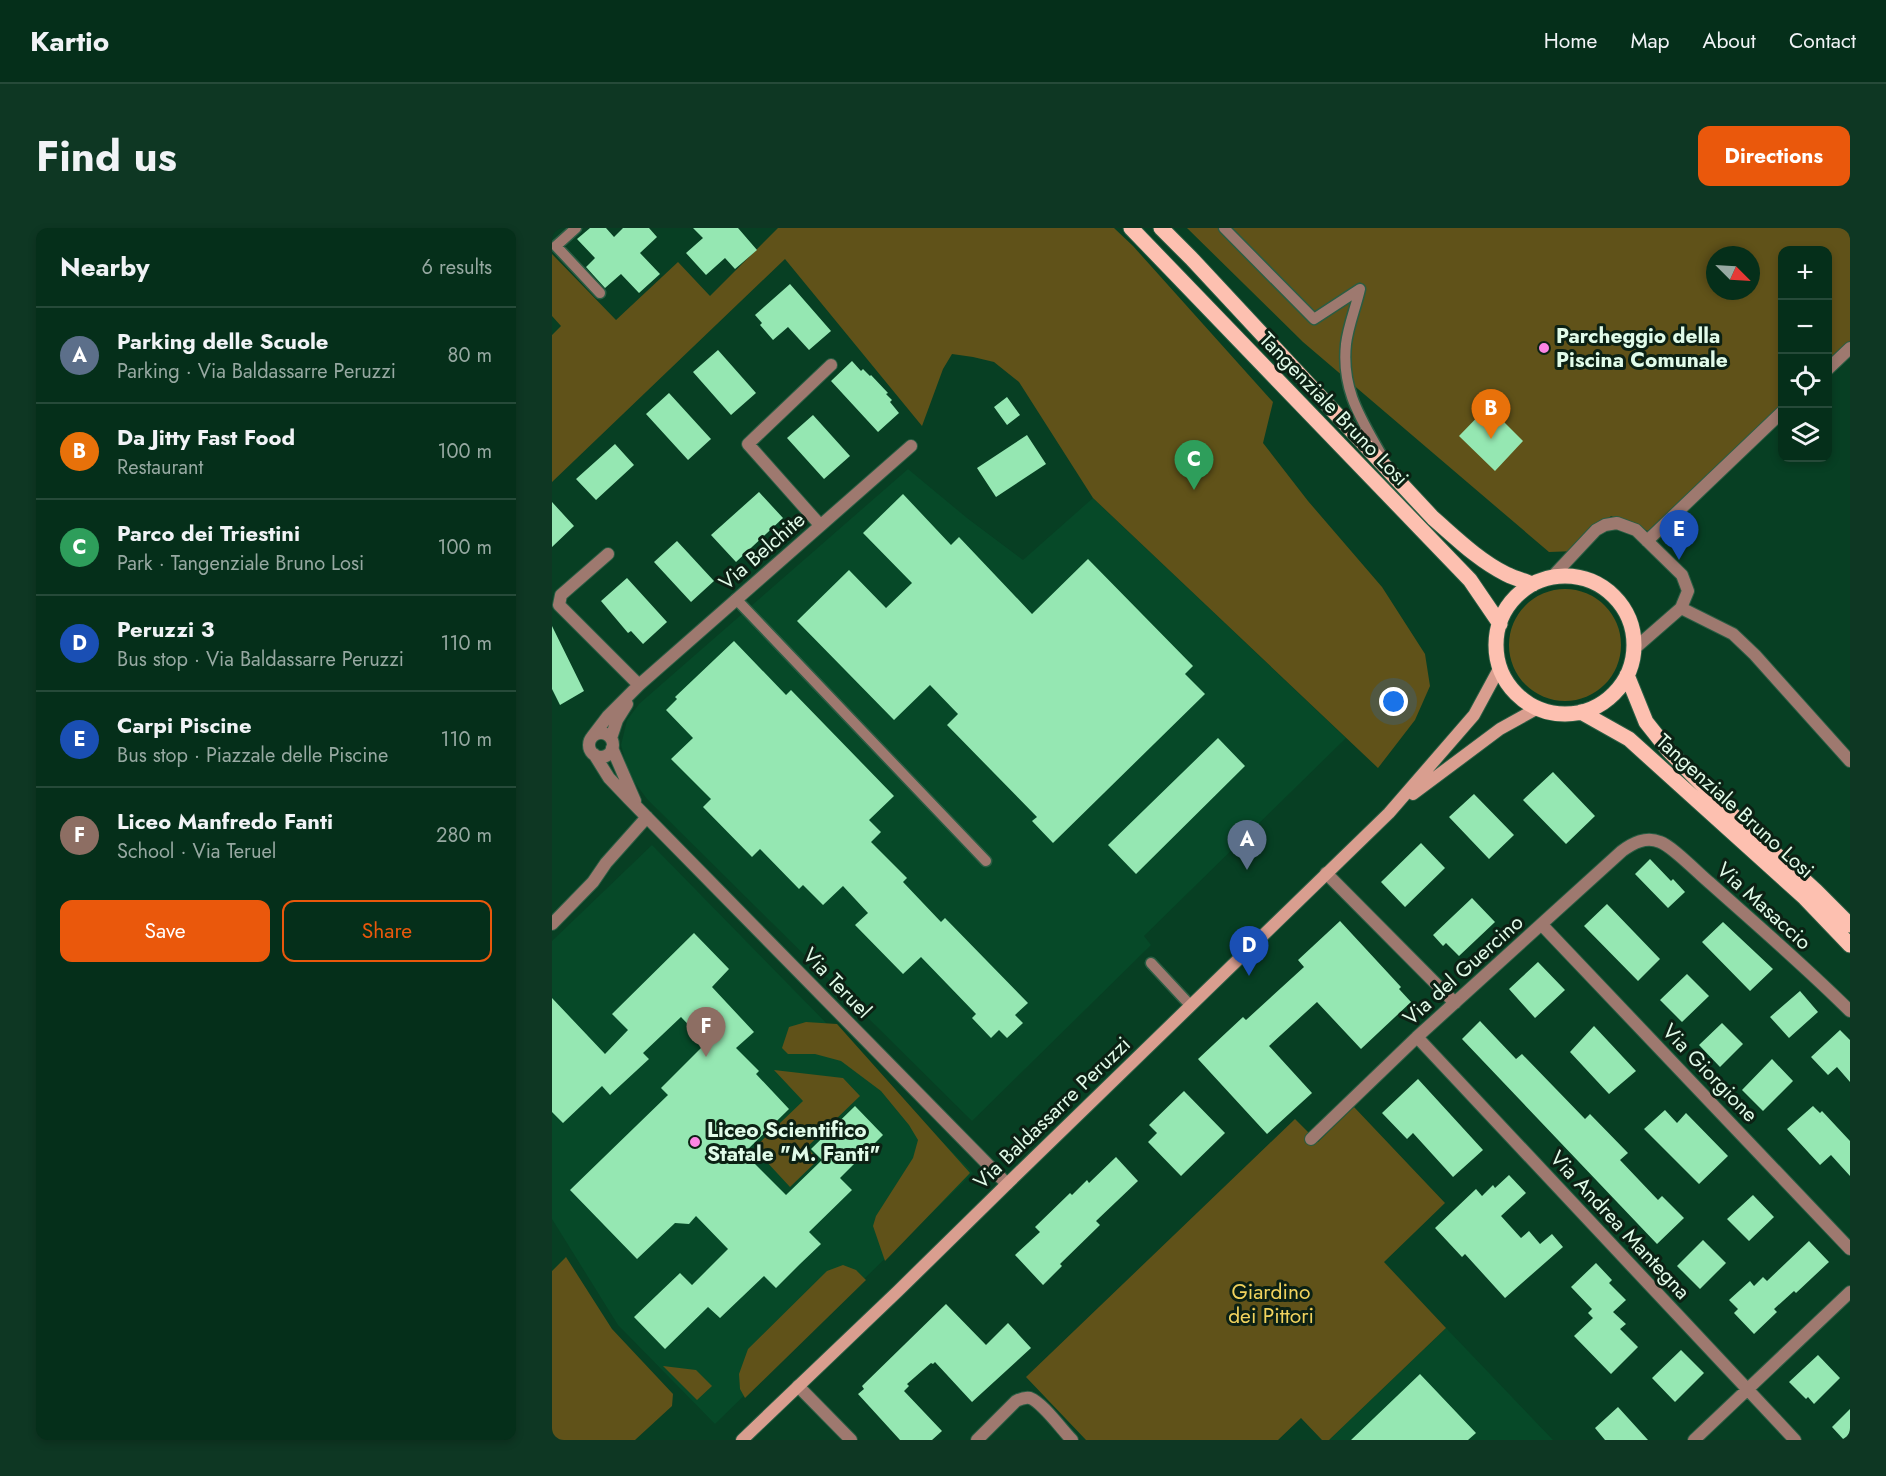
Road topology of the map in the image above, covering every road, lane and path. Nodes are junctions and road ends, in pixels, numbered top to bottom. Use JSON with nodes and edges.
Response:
{"nodes":[{"id":1,"x":576,"y":228,"type":"edge"},
{"id":2,"x":1131,"y":228,"type":"edge"},
{"id":3,"x":1161,"y":228,"type":"edge"},
{"id":4,"x":1224,"y":228,"type":"edge"},
{"id":5,"x":600,"y":293,"type":"dead end"},
{"id":6,"x":1850,"y":348,"type":"edge"},
{"id":7,"x":1832,"y":364,"type":"edge"},
{"id":8,"x":831,"y":365,"type":"dead end"},
{"id":9,"x":1778,"y":416,"type":"edge"},
{"id":10,"x":911,"y":446,"type":"dead end"},
{"id":11,"x":1391,"y":473,"type":"junction"},
{"id":12,"x":820,"y":525,"type":"junction"},
{"id":13,"x":1647,"y":541,"type":"junction"},
{"id":14,"x":608,"y":554,"type":"dead end"},
{"id":15,"x":1552,"y":577,"type":"junction"},
{"id":16,"x":1533,"y":584,"type":"junction"},
{"id":17,"x":736,"y":600,"type":"junction"},
{"id":18,"x":1681,"y":608,"type":"junction"},
{"id":19,"x":1500,"y":624,"type":"junction"},
{"id":20,"x":1634,"y":649,"type":"junction"},
{"id":21,"x":1500,"y":667,"type":"junction"},
{"id":22,"x":1627,"y":675,"type":"junction"},
{"id":23,"x":639,"y":685,"type":"junction"},
{"id":24,"x":1536,"y":708,"type":"junction"},
{"id":25,"x":1581,"y":712,"type":"junction"},
{"id":26,"x":592,"y":737,"type":"junction"},
{"id":27,"x":611,"y":743,"type":"junction"},
{"id":28,"x":594,"y":754,"type":"junction"},
{"id":29,"x":1850,"y":761,"type":"edge"},
{"id":30,"x":1389,"y":813,"type":"junction"},
{"id":31,"x":644,"y":814,"type":"junction"},
{"id":32,"x":1647,"y":840,"type":"joint"},
{"id":33,"x":986,"y":861,"type":"dead end"},
{"id":34,"x":1326,"y":873,"type":"junction"},
{"id":35,"x":552,"y":924,"type":"edge"},
{"id":36,"x":1542,"y":925,"type":"junction"},
{"id":37,"x":1850,"y":925,"type":"edge"},
{"id":38,"x":1850,"y":945,"type":"edge"},
{"id":39,"x":1150,"y":963,"type":"dead end"},
{"id":40,"x":1455,"y":1003,"type":"junction"},
{"id":41,"x":1190,"y":1005,"type":"junction"},
{"id":42,"x":1850,"y":1011,"type":"edge"},
{"id":43,"x":1417,"y":1037,"type":"junction"},
{"id":44,"x":1311,"y":1139,"type":"dead end"},
{"id":45,"x":1007,"y":1184,"type":"junction"},
{"id":46,"x":1850,"y":1249,"type":"edge"},
{"id":47,"x":1850,"y":1292,"type":"edge"},
{"id":48,"x":798,"y":1386,"type":"junction"},
{"id":49,"x":1747,"y":1389,"type":"junction"},
{"id":50,"x":742,"y":1440,"type":"edge"},
{"id":51,"x":851,"y":1440,"type":"edge"},
{"id":52,"x":977,"y":1440,"type":"edge"},
{"id":53,"x":1072,"y":1440,"type":"edge"},
{"id":54,"x":1694,"y":1440,"type":"edge"},
{"id":55,"x":1795,"y":1440,"type":"edge"}],
"edges":[{"from":1,"to":5,"type":"lane"},
{"from":2,"to":19,"type":"main road","name":"Tangenziale Bruno Losi"},
{"from":3,"to":11,"type":"main road","name":"Tangenziale Bruno Losi"},
{"from":4,"to":11,"type":"lane"},
{"from":6,"to":7,"type":"street"},
{"from":8,"to":12,"type":"street"},
{"from":9,"to":13,"type":"street"},
{"from":10,"to":12,"type":"street","name":"Via Belchite"},
{"from":11,"to":16,"type":"main road","name":"Tangenziale Bruno Losi"},
{"from":12,"to":17,"type":"street","name":"Via Belchite"},
{"from":13,"to":15,"type":"street"},
{"from":13,"to":18,"type":"street"},
{"from":14,"to":23,"type":"street"},
{"from":15,"to":16,"type":"main road"},
{"from":15,"to":20,"type":"main road"},
{"from":16,"to":19,"type":"main road"},
{"from":17,"to":23,"type":"street","name":"Via Belchite"},
{"from":17,"to":33,"type":"lane"},
{"from":18,"to":20,"type":"street"},
{"from":18,"to":29,"type":"street"},
{"from":19,"to":21,"type":"main road"},
{"from":20,"to":22,"type":"main road"},
{"from":21,"to":24,"type":"main road"},
{"from":21,"to":30,"type":"street","name":"Via Baldassarre Peruzzi"},
{"from":22,"to":25,"type":"main road"},
{"from":22,"to":37,"type":"main road","name":"Tangenziale Bruno Losi"},
{"from":23,"to":26,"type":"street"},
{"from":23,"to":27,"type":"street"},
{"from":24,"to":25,"type":"main road"},
{"from":24,"to":30,"type":"street","name":"Via Baldassarre Peruzzi"},
{"from":25,"to":38,"type":"main road","name":"Tangenziale Bruno Losi"},
{"from":26,"to":27,"type":"street"},
{"from":26,"to":28,"type":"street"},
{"from":27,"to":28,"type":"street"},
{"from":27,"to":31,"type":"street"},
{"from":28,"to":31,"type":"street","name":"Via Teruel"},
{"from":30,"to":34,"type":"street","name":"Via Baldassarre Peruzzi"},
{"from":31,"to":35,"type":"street"},
{"from":31,"to":45,"type":"street","name":"Via Teruel"},
{"from":32,"to":36,"type":"street","name":"Via del Guercino"},
{"from":32,"to":42,"type":"street","name":"Via Masaccio"},
{"from":34,"to":40,"type":"street"},
{"from":34,"to":41,"type":"street","name":"Via Baldassarre Peruzzi"},
{"from":36,"to":40,"type":"street","name":"Via del Guercino"},
{"from":36,"to":46,"type":"street","name":"Via Giorgione"},
{"from":39,"to":41,"type":"lane"},
{"from":40,"to":43,"type":"street","name":"Via del Guercino"},
{"from":41,"to":45,"type":"street","name":"Via Baldassarre Peruzzi"},
{"from":43,"to":44,"type":"street","name":"Via del Guercino"},
{"from":43,"to":49,"type":"street","name":"Via Andrea Mantegna"},
{"from":45,"to":48,"type":"street","name":"Via Baldassarre Peruzzi"},
{"from":47,"to":49,"type":"street"},
{"from":48,"to":50,"type":"street","name":"Via Baldassarre Peruzzi"},
{"from":48,"to":51,"type":"street"},
{"from":49,"to":54,"type":"street"},
{"from":49,"to":55,"type":"street","name":"Via Andrea Mantegna"},
{"from":52,"to":53,"type":"street"}]}
